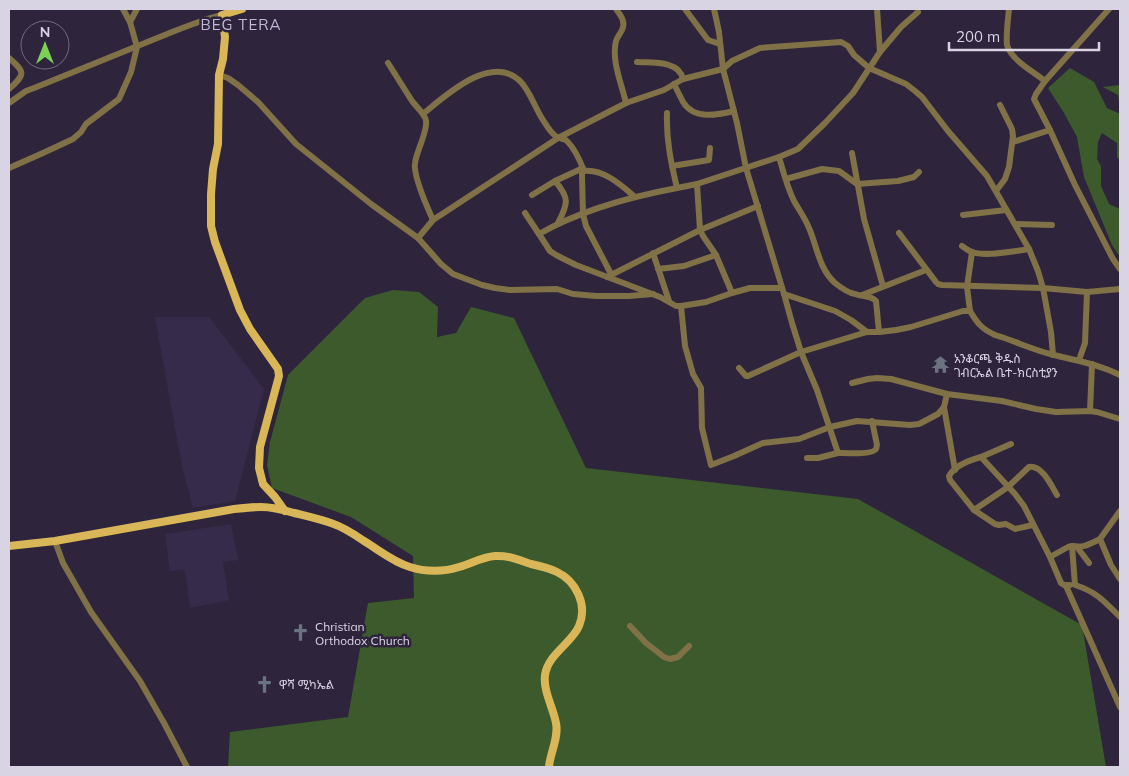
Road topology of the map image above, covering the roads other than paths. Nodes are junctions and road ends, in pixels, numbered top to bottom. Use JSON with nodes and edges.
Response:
{"nodes":[{"id":1,"x":123,"y":9,"type":"edge"},
{"id":2,"x":137,"y":9,"type":"edge"},
{"id":3,"x":242,"y":9,"type":"edge"},
{"id":4,"x":616,"y":9,"type":"edge"},
{"id":5,"x":685,"y":9,"type":"edge"},
{"id":6,"x":714,"y":9,"type":"edge"},
{"id":7,"x":877,"y":9,"type":"edge"},
{"id":8,"x":1009,"y":9,"type":"edge"},
{"id":9,"x":1109,"y":9,"type":"edge"},
{"id":10,"x":918,"y":12,"type":"dead end"},
{"id":11,"x":222,"y":15,"type":"junction"},
{"id":12,"x":130,"y":22,"type":"junction"},
{"id":13,"x":720,"y":44,"type":"junction"},
{"id":14,"x":137,"y":47,"type":"junction"},
{"id":15,"x":880,"y":52,"type":"junction"},
{"id":16,"x":9,"y":58,"type":"edge"},
{"id":17,"x":637,"y":62,"type":"dead end"},
{"id":18,"x":388,"y":63,"type":"dead end"},
{"id":19,"x":723,"y":68,"type":"junction"},
{"id":20,"x":869,"y":68,"type":"junction"},
{"id":21,"x":219,"y":76,"type":"junction"},
{"id":22,"x":683,"y":79,"type":"junction"},
{"id":23,"x":1045,"y":81,"type":"junction"},
{"id":24,"x":674,"y":84,"type":"junction"},
{"id":25,"x":9,"y":89,"type":"edge"},
{"id":26,"x":9,"y":103,"type":"edge"},
{"id":27,"x":626,"y":103,"type":"junction"},
{"id":28,"x":1000,"y":105,"type":"dead end"},
{"id":29,"x":734,"y":111,"type":"junction"},
{"id":30,"x":667,"y":113,"type":"dead end"},
{"id":31,"x":422,"y":114,"type":"junction"},
{"id":32,"x":1050,"y":130,"type":"junction"},
{"id":33,"x":558,"y":138,"type":"junction"},
{"id":34,"x":1013,"y":142,"type":"junction"},
{"id":35,"x":710,"y":148,"type":"dead end"},
{"id":36,"x":852,"y":153,"type":"dead end"},
{"id":37,"x":779,"y":157,"type":"junction"},
{"id":38,"x":672,"y":166,"type":"junction"},
{"id":39,"x":9,"y":168,"type":"edge"},
{"id":40,"x":746,"y":168,"type":"junction"},
{"id":41,"x":584,"y":170,"type":"junction"},
{"id":42,"x":919,"y":172,"type":"dead end"},
{"id":43,"x":786,"y":179,"type":"junction"},
{"id":44,"x":555,"y":181,"type":"junction"},
{"id":45,"x":697,"y":184,"type":"junction"},
{"id":46,"x":857,"y":184,"type":"junction"},
{"id":47,"x":677,"y":188,"type":"junction"},
{"id":48,"x":996,"y":191,"type":"junction"},
{"id":49,"x":532,"y":195,"type":"dead end"},
{"id":50,"x":635,"y":197,"type":"junction"},
{"id":51,"x":758,"y":206,"type":"junction"},
{"id":52,"x":1006,"y":210,"type":"junction"},
{"id":53,"x":525,"y":213,"type":"dead end"},
{"id":54,"x":583,"y":214,"type":"junction"},
{"id":55,"x":963,"y":215,"type":"dead end"},
{"id":56,"x":433,"y":220,"type":"junction"},
{"id":57,"x":558,"y":223,"type":"junction"},
{"id":58,"x":1015,"y":224,"type":"junction"},
{"id":59,"x":1052,"y":225,"type":"dead end"},
{"id":60,"x":700,"y":230,"type":"junction"},
{"id":61,"x":899,"y":233,"type":"dead end"},
{"id":62,"x":539,"y":234,"type":"junction"},
{"id":63,"x":418,"y":238,"type":"junction"},
{"id":64,"x":962,"y":246,"type":"dead end"},
{"id":65,"x":1029,"y":249,"type":"junction"},
{"id":66,"x":972,"y":252,"type":"junction"},
{"id":67,"x":653,"y":253,"type":"junction"},
{"id":68,"x":716,"y":255,"type":"junction"},
{"id":69,"x":658,"y":269,"type":"junction"},
{"id":70,"x":1120,"y":269,"type":"edge"},
{"id":71,"x":926,"y":270,"type":"junction"},
{"id":72,"x":609,"y":276,"type":"junction"},
{"id":73,"x":883,"y":286,"type":"junction"},
{"id":74,"x":967,"y":287,"type":"junction"},
{"id":75,"x":1043,"y":288,"type":"junction"},
{"id":76,"x":1120,"y":289,"type":"edge"},
{"id":77,"x":783,"y":291,"type":"junction"},
{"id":78,"x":732,"y":292,"type":"junction"},
{"id":79,"x":1087,"y":292,"type":"junction"},
{"id":80,"x":653,"y":294,"type":"junction"},
{"id":81,"x":861,"y":295,"type":"junction"},
{"id":82,"x":669,"y":301,"type":"junction"},
{"id":83,"x":681,"y":306,"type":"junction"},
{"id":84,"x":970,"y":311,"type":"junction"},
{"id":85,"x":867,"y":332,"type":"junction"},
{"id":86,"x":879,"y":332,"type":"junction"},
{"id":87,"x":801,"y":352,"type":"junction"},
{"id":88,"x":1053,"y":355,"type":"junction"},
{"id":89,"x":1079,"y":360,"type":"junction"},
{"id":90,"x":1092,"y":364,"type":"junction"},
{"id":91,"x":739,"y":368,"type":"dead end"},
{"id":92,"x":1120,"y":375,"type":"edge"},
{"id":93,"x":852,"y":384,"type":"dead end"},
{"id":94,"x":948,"y":394,"type":"junction"},
{"id":95,"x":944,"y":407,"type":"junction"},
{"id":96,"x":1090,"y":411,"type":"junction"},
{"id":97,"x":1120,"y":419,"type":"edge"},
{"id":98,"x":872,"y":421,"type":"junction"},
{"id":99,"x":830,"y":426,"type":"junction"},
{"id":100,"x":1011,"y":444,"type":"dead end"},
{"id":101,"x":838,"y":453,"type":"junction"},
{"id":102,"x":981,"y":457,"type":"junction"},
{"id":103,"x":807,"y":458,"type":"dead end"},
{"id":104,"x":955,"y":470,"type":"junction"},
{"id":105,"x":1008,"y":486,"type":"junction"},
{"id":106,"x":1057,"y":495,"type":"dead end"},
{"id":107,"x":974,"y":510,"type":"junction"},
{"id":108,"x":285,"y":511,"type":"junction"},
{"id":109,"x":1120,"y":511,"type":"edge"},
{"id":110,"x":1033,"y":525,"type":"junction"},
{"id":111,"x":1100,"y":539,"type":"junction"},
{"id":112,"x":55,"y":541,"type":"junction"},
{"id":113,"x":9,"y":546,"type":"edge"},
{"id":114,"x":1075,"y":547,"type":"junction"},
{"id":115,"x":1050,"y":557,"type":"junction"},
{"id":116,"x":1089,"y":563,"type":"dead end"},
{"id":117,"x":1120,"y":579,"type":"edge"},
{"id":118,"x":1075,"y":585,"type":"junction"},
{"id":119,"x":1066,"y":586,"type":"junction"},
{"id":120,"x":1120,"y":617,"type":"edge"},
{"id":121,"x":630,"y":626,"type":"dead end"},
{"id":122,"x":689,"y":646,"type":"dead end"},
{"id":123,"x":1120,"y":707,"type":"edge"},
{"id":124,"x":187,"y":767,"type":"edge"},
{"id":125,"x":549,"y":767,"type":"edge"}],
"edges":[{"from":1,"to":12,"type":"street"},
{"from":2,"to":12,"type":"street"},
{"from":3,"to":11,"type":"main road"},
{"from":4,"to":27,"type":"street"},
{"from":5,"to":13,"type":"street"},
{"from":6,"to":13,"type":"street"},
{"from":7,"to":15,"type":"street"},
{"from":8,"to":23,"type":"street"},
{"from":9,"to":23,"type":"street"},
{"from":10,"to":15,"type":"street"},
{"from":11,"to":14,"type":"street"},
{"from":11,"to":21,"type":"main road"},
{"from":12,"to":14,"type":"street"},
{"from":13,"to":19,"type":"street"},
{"from":14,"to":26,"type":"street"},
{"from":14,"to":39,"type":"street"},
{"from":15,"to":20,"type":"street"},
{"from":16,"to":25,"type":"street"},
{"from":17,"to":22,"type":"street"},
{"from":18,"to":31,"type":"street"},
{"from":19,"to":20,"type":"street"},
{"from":19,"to":22,"type":"street"},
{"from":19,"to":29,"type":"street"},
{"from":20,"to":37,"type":"street"},
{"from":20,"to":48,"type":"street"},
{"from":21,"to":63,"type":"street"},
{"from":21,"to":108,"type":"main road"},
{"from":22,"to":24,"type":"street"},
{"from":23,"to":32,"type":"street"},
{"from":24,"to":27,"type":"street"},
{"from":24,"to":29,"type":"street"},
{"from":27,"to":33,"type":"street"},
{"from":28,"to":34,"type":"street"},
{"from":29,"to":40,"type":"street"},
{"from":30,"to":38,"type":"street"},
{"from":31,"to":33,"type":"street"},
{"from":31,"to":56,"type":"street"},
{"from":32,"to":34,"type":"street"},
{"from":32,"to":70,"type":"street"},
{"from":33,"to":41,"type":"street"},
{"from":33,"to":56,"type":"street"},
{"from":34,"to":48,"type":"street"},
{"from":35,"to":38,"type":"street"},
{"from":36,"to":46,"type":"street"},
{"from":37,"to":40,"type":"street"},
{"from":37,"to":43,"type":"street"},
{"from":38,"to":47,"type":"street"},
{"from":40,"to":45,"type":"street"},
{"from":40,"to":51,"type":"street"},
{"from":41,"to":44,"type":"street"},
{"from":41,"to":50,"type":"street"},
{"from":41,"to":54,"type":"street"},
{"from":42,"to":46,"type":"street"},
{"from":43,"to":46,"type":"street"},
{"from":43,"to":81,"type":"street"},
{"from":44,"to":49,"type":"street"},
{"from":44,"to":57,"type":"street"},
{"from":45,"to":47,"type":"street"},
{"from":45,"to":60,"type":"street"},
{"from":46,"to":73,"type":"street"},
{"from":47,"to":50,"type":"street"},
{"from":48,"to":52,"type":"street"},
{"from":50,"to":54,"type":"street"},
{"from":51,"to":60,"type":"street"},
{"from":51,"to":77,"type":"street"},
{"from":52,"to":55,"type":"street"},
{"from":52,"to":58,"type":"street"},
{"from":53,"to":62,"type":"street"},
{"from":54,"to":57,"type":"street"},
{"from":54,"to":72,"type":"street"},
{"from":56,"to":63,"type":"street"},
{"from":57,"to":62,"type":"street"},
{"from":58,"to":59,"type":"street"},
{"from":58,"to":65,"type":"street"},
{"from":60,"to":67,"type":"street"},
{"from":60,"to":68,"type":"street"},
{"from":61,"to":71,"type":"street"},
{"from":62,"to":72,"type":"street"},
{"from":63,"to":80,"type":"street"},
{"from":64,"to":66,"type":"street"},
{"from":65,"to":66,"type":"street"},
{"from":65,"to":75,"type":"street"},
{"from":66,"to":74,"type":"street"},
{"from":67,"to":69,"type":"street"},
{"from":67,"to":72,"type":"street"},
{"from":68,"to":69,"type":"street"},
{"from":68,"to":78,"type":"street"},
{"from":69,"to":82,"type":"street"},
{"from":71,"to":73,"type":"street"},
{"from":71,"to":74,"type":"street"},
{"from":72,"to":80,"type":"street"},
{"from":73,"to":81,"type":"street"},
{"from":74,"to":75,"type":"street"},
{"from":74,"to":84,"type":"street"},
{"from":75,"to":79,"type":"street"},
{"from":75,"to":88,"type":"street"},
{"from":76,"to":79,"type":"street"},
{"from":77,"to":78,"type":"street"},
{"from":77,"to":85,"type":"street"},
{"from":77,"to":87,"type":"street"},
{"from":78,"to":83,"type":"street"},
{"from":79,"to":89,"type":"street"},
{"from":80,"to":82,"type":"street"},
{"from":81,"to":86,"type":"street"},
{"from":82,"to":83,"type":"street"},
{"from":83,"to":99,"type":"street"},
{"from":84,"to":86,"type":"street"},
{"from":84,"to":88,"type":"street"},
{"from":85,"to":86,"type":"street"},
{"from":85,"to":87,"type":"street"},
{"from":87,"to":91,"type":"street"},
{"from":87,"to":99,"type":"street"},
{"from":88,"to":89,"type":"street"},
{"from":89,"to":90,"type":"street"},
{"from":90,"to":92,"type":"street"},
{"from":90,"to":96,"type":"street"},
{"from":93,"to":94,"type":"street"},
{"from":94,"to":95,"type":"street"},
{"from":94,"to":96,"type":"street"},
{"from":95,"to":98,"type":"street"},
{"from":95,"to":104,"type":"street"},
{"from":96,"to":97,"type":"street"},
{"from":98,"to":99,"type":"street"},
{"from":98,"to":101,"type":"street"},
{"from":99,"to":101,"type":"street"},
{"from":100,"to":102,"type":"street"},
{"from":101,"to":103,"type":"street"},
{"from":102,"to":104,"type":"street"},
{"from":102,"to":105,"type":"street"},
{"from":104,"to":107,"type":"street"},
{"from":105,"to":106,"type":"street"},
{"from":105,"to":107,"type":"street"},
{"from":105,"to":110,"type":"street"},
{"from":107,"to":110,"type":"street"},
{"from":108,"to":112,"type":"main road"},
{"from":108,"to":125,"type":"main road"},
{"from":109,"to":111,"type":"street"},
{"from":110,"to":115,"type":"street"},
{"from":111,"to":114,"type":"street"},
{"from":111,"to":117,"type":"street"},
{"from":112,"to":113,"type":"main road"},
{"from":112,"to":124,"type":"street"},
{"from":114,"to":115,"type":"street"},
{"from":114,"to":116,"type":"street"},
{"from":114,"to":118,"type":"street"},
{"from":115,"to":119,"type":"street"},
{"from":118,"to":119,"type":"street"},
{"from":118,"to":120,"type":"street"},
{"from":119,"to":123,"type":"street"},
{"from":121,"to":122,"type":"street"}]}
